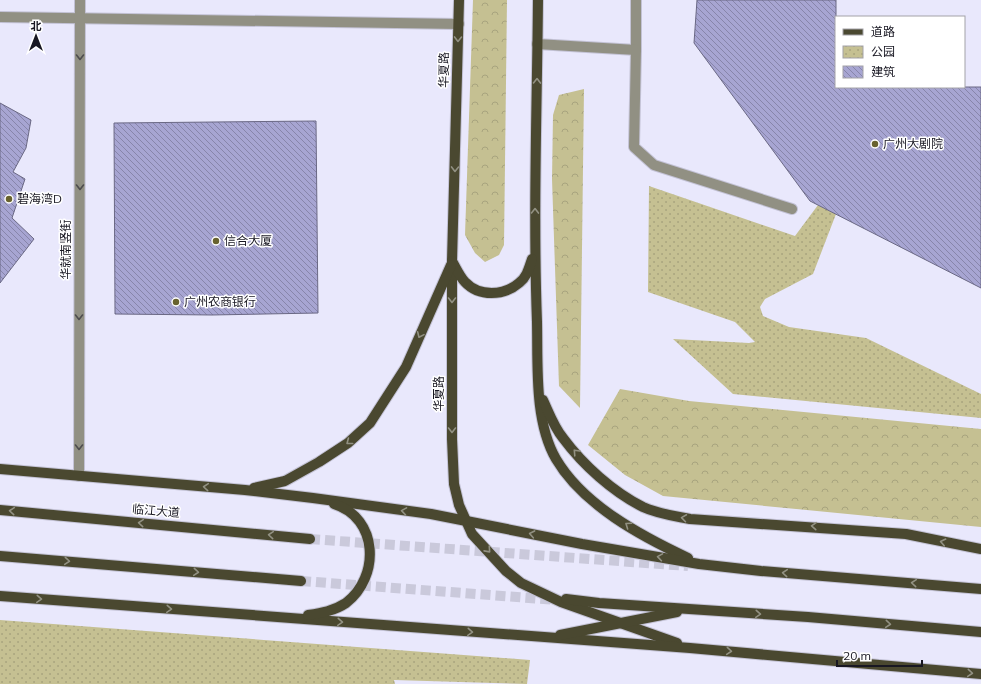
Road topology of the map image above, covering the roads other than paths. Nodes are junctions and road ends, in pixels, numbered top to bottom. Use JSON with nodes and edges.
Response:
{"nodes":[{"id":1,"x":80,"y":0,"type":"edge"},
{"id":2,"x":459,"y":0,"type":"edge"},
{"id":3,"x":538,"y":0,"type":"edge"},
{"id":4,"x":636,"y":0,"type":"edge"},
{"id":5,"x":0,"y":17,"type":"edge"},
{"id":6,"x":80,"y":18,"type":"junction"},
{"id":7,"x":459,"y":24,"type":"junction"},
{"id":8,"x":537,"y":44,"type":"junction"},
{"id":9,"x":636,"y":50,"type":"junction"},
{"id":10,"x":792,"y":210,"type":"dead end"},
{"id":11,"x":534,"y":250,"type":"junction"},
{"id":12,"x":452,"y":261,"type":"junction"},
{"id":13,"x":538,"y":373,"type":"junction"},
{"id":14,"x":0,"y":469,"type":"edge"},
{"id":15,"x":79,"y":476,"type":"junction"},
{"id":16,"x":244,"y":490,"type":"junction"},
{"id":17,"x":312,"y":498,"type":"junction"},
{"id":18,"x":0,"y":510,"type":"edge"},
{"id":19,"x":466,"y":521,"type":"junction"},
{"id":20,"x":310,"y":539,"type":"tunnel mouth"},
{"id":21,"x":981,"y":548,"type":"edge"},
{"id":22,"x":0,"y":556,"type":"edge"},
{"id":23,"x":699,"y":564,"type":"junction"},
{"id":24,"x":301,"y":581,"type":"tunnel mouth"},
{"id":25,"x":521,"y":583,"type":"junction"},
{"id":26,"x":981,"y":589,"type":"edge"},
{"id":27,"x":0,"y":596,"type":"edge"},
{"id":28,"x":691,"y":610,"type":"junction"},
{"id":29,"x":292,"y":618,"type":"junction"},
{"id":30,"x":620,"y":623,"type":"junction"},
{"id":31,"x":981,"y":632,"type":"edge"},
{"id":32,"x":546,"y":637,"type":"junction"},
{"id":33,"x":690,"y":648,"type":"junction"},
{"id":34,"x":981,"y":674,"type":"edge"}],
"edges":[{"from":1,"to":6,"type":"street","name":"华就南竖街"},
{"from":2,"to":7,"type":"main road","name":"华夏路"},
{"from":3,"to":8,"type":"main road"},
{"from":4,"to":9,"type":"street"},
{"from":5,"to":6,"type":"street"},
{"from":6,"to":7,"type":"street"},
{"from":6,"to":15,"type":"street","name":"华就南竖街","one_way":true},
{"from":7,"to":12,"type":"main road","name":"华夏路","one_way":true},
{"from":8,"to":9,"type":"street"},
{"from":11,"to":8,"type":"main road","one_way":true},
{"from":9,"to":10,"type":"street"},
{"from":11,"to":12,"type":"main road"},
{"from":11,"to":13,"type":"main road"},
{"from":12,"to":16,"type":"main road","one_way":true},
{"from":12,"to":19,"type":"main road","name":"华夏路","one_way":true},
{"from":21,"to":13,"type":"main road","one_way":true},
{"from":23,"to":13,"type":"main road","one_way":true},
{"from":14,"to":15,"type":"main road"},
{"from":16,"to":15,"type":"main road","one_way":true},
{"from":16,"to":17,"type":"main road"},
{"from":19,"to":17,"type":"main road","one_way":true},
{"from":17,"to":29,"type":"main road"},
{"from":20,"to":18,"type":"main road","name":"临江大道","one_way":true},
{"from":23,"to":19,"type":"main road","one_way":true},
{"from":19,"to":25,"type":"main road","name":"华夏路","one_way":true},
{"from":22,"to":24,"type":"main road","one_way":true},
{"from":26,"to":23,"type":"main road","one_way":true},
{"from":25,"to":28,"type":"main road"},
{"from":25,"to":30,"type":"main road","name":"华夏路"},
{"from":27,"to":29,"type":"main road","one_way":true},
{"from":28,"to":30,"type":"main road"},
{"from":28,"to":31,"type":"main road","one_way":true},
{"from":29,"to":32,"type":"main road","one_way":true},
{"from":30,"to":32,"type":"main road"},
{"from":30,"to":33,"type":"main road","name":"华夏路"},
{"from":32,"to":33,"type":"main road"},
{"from":33,"to":34,"type":"main road","one_way":true}]}
